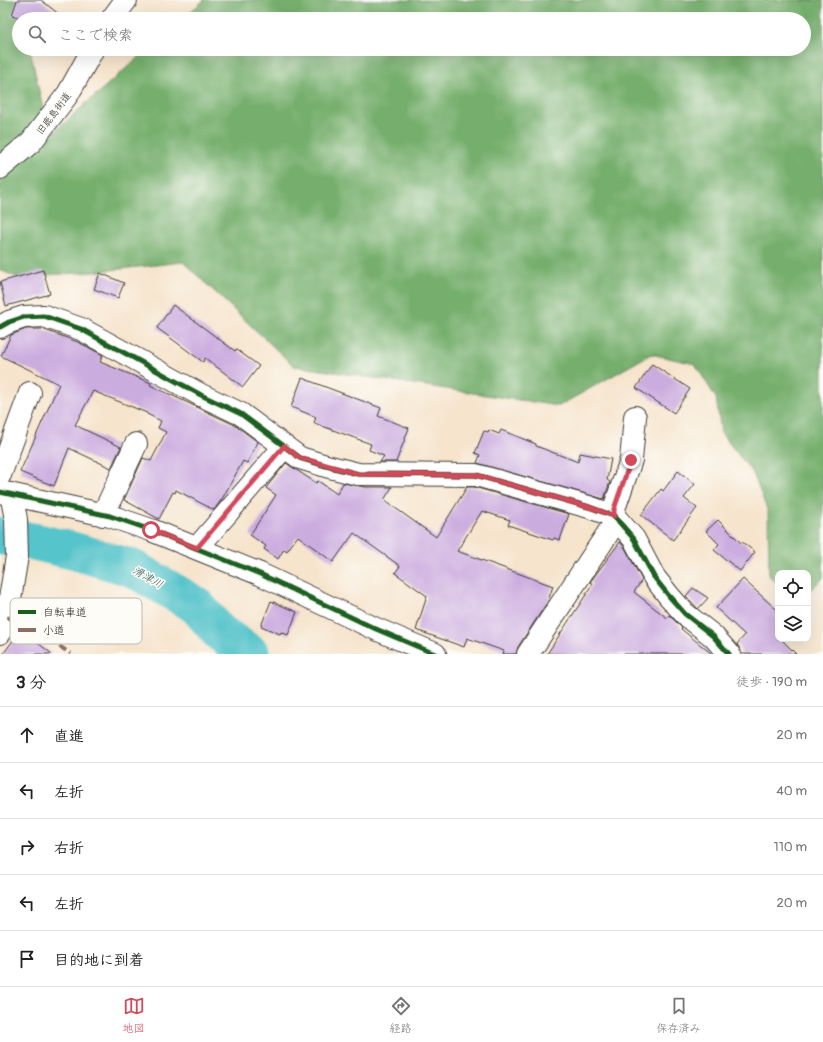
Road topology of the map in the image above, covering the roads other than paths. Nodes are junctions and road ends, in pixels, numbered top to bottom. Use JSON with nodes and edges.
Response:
{"nodes":[{"id":1,"x":126,"y":0,"type":"edge"},
{"id":2,"x":117,"y":12,"type":"edge"},
{"id":3,"x":89,"y":56,"type":"edge"},
{"id":4,"x":0,"y":168,"type":"edge"},
{"id":5,"x":0,"y":327,"type":"edge"},
{"id":6,"x":30,"y":392,"type":"dead end"},
{"id":7,"x":635,"y":417,"type":"dead end"},
{"id":8,"x":136,"y":444,"type":"dead end"},
{"id":9,"x":284,"y":446,"type":"junction"},
{"id":10,"x":0,"y":475,"type":"edge"},
{"id":11,"x":5,"y":493,"type":"edge"},
{"id":12,"x":103,"y":514,"type":"junction"},
{"id":13,"x":614,"y":516,"type":"junction"},
{"id":14,"x":197,"y":548,"type":"junction"},
{"id":15,"x":0,"y":634,"type":"edge"},
{"id":16,"x":434,"y":654,"type":"edge"},
{"id":17,"x":528,"y":654,"type":"edge"},
{"id":18,"x":730,"y":654,"type":"edge"}],
"edges":[{"from":1,"to":2,"type":"street"},
{"from":3,"to":4,"type":"street","name":"旧鹿島街道"},
{"from":5,"to":9,"type":"street"},
{"from":6,"to":10,"type":"street"},
{"from":7,"to":13,"type":"street"},
{"from":8,"to":12,"type":"street"},
{"from":9,"to":13,"type":"street"},
{"from":9,"to":14,"type":"street"},
{"from":11,"to":12,"type":"street"},
{"from":11,"to":15,"type":"street"},
{"from":12,"to":14,"type":"street"},
{"from":13,"to":17,"type":"street"},
{"from":13,"to":18,"type":"street"},
{"from":14,"to":16,"type":"street"}]}
